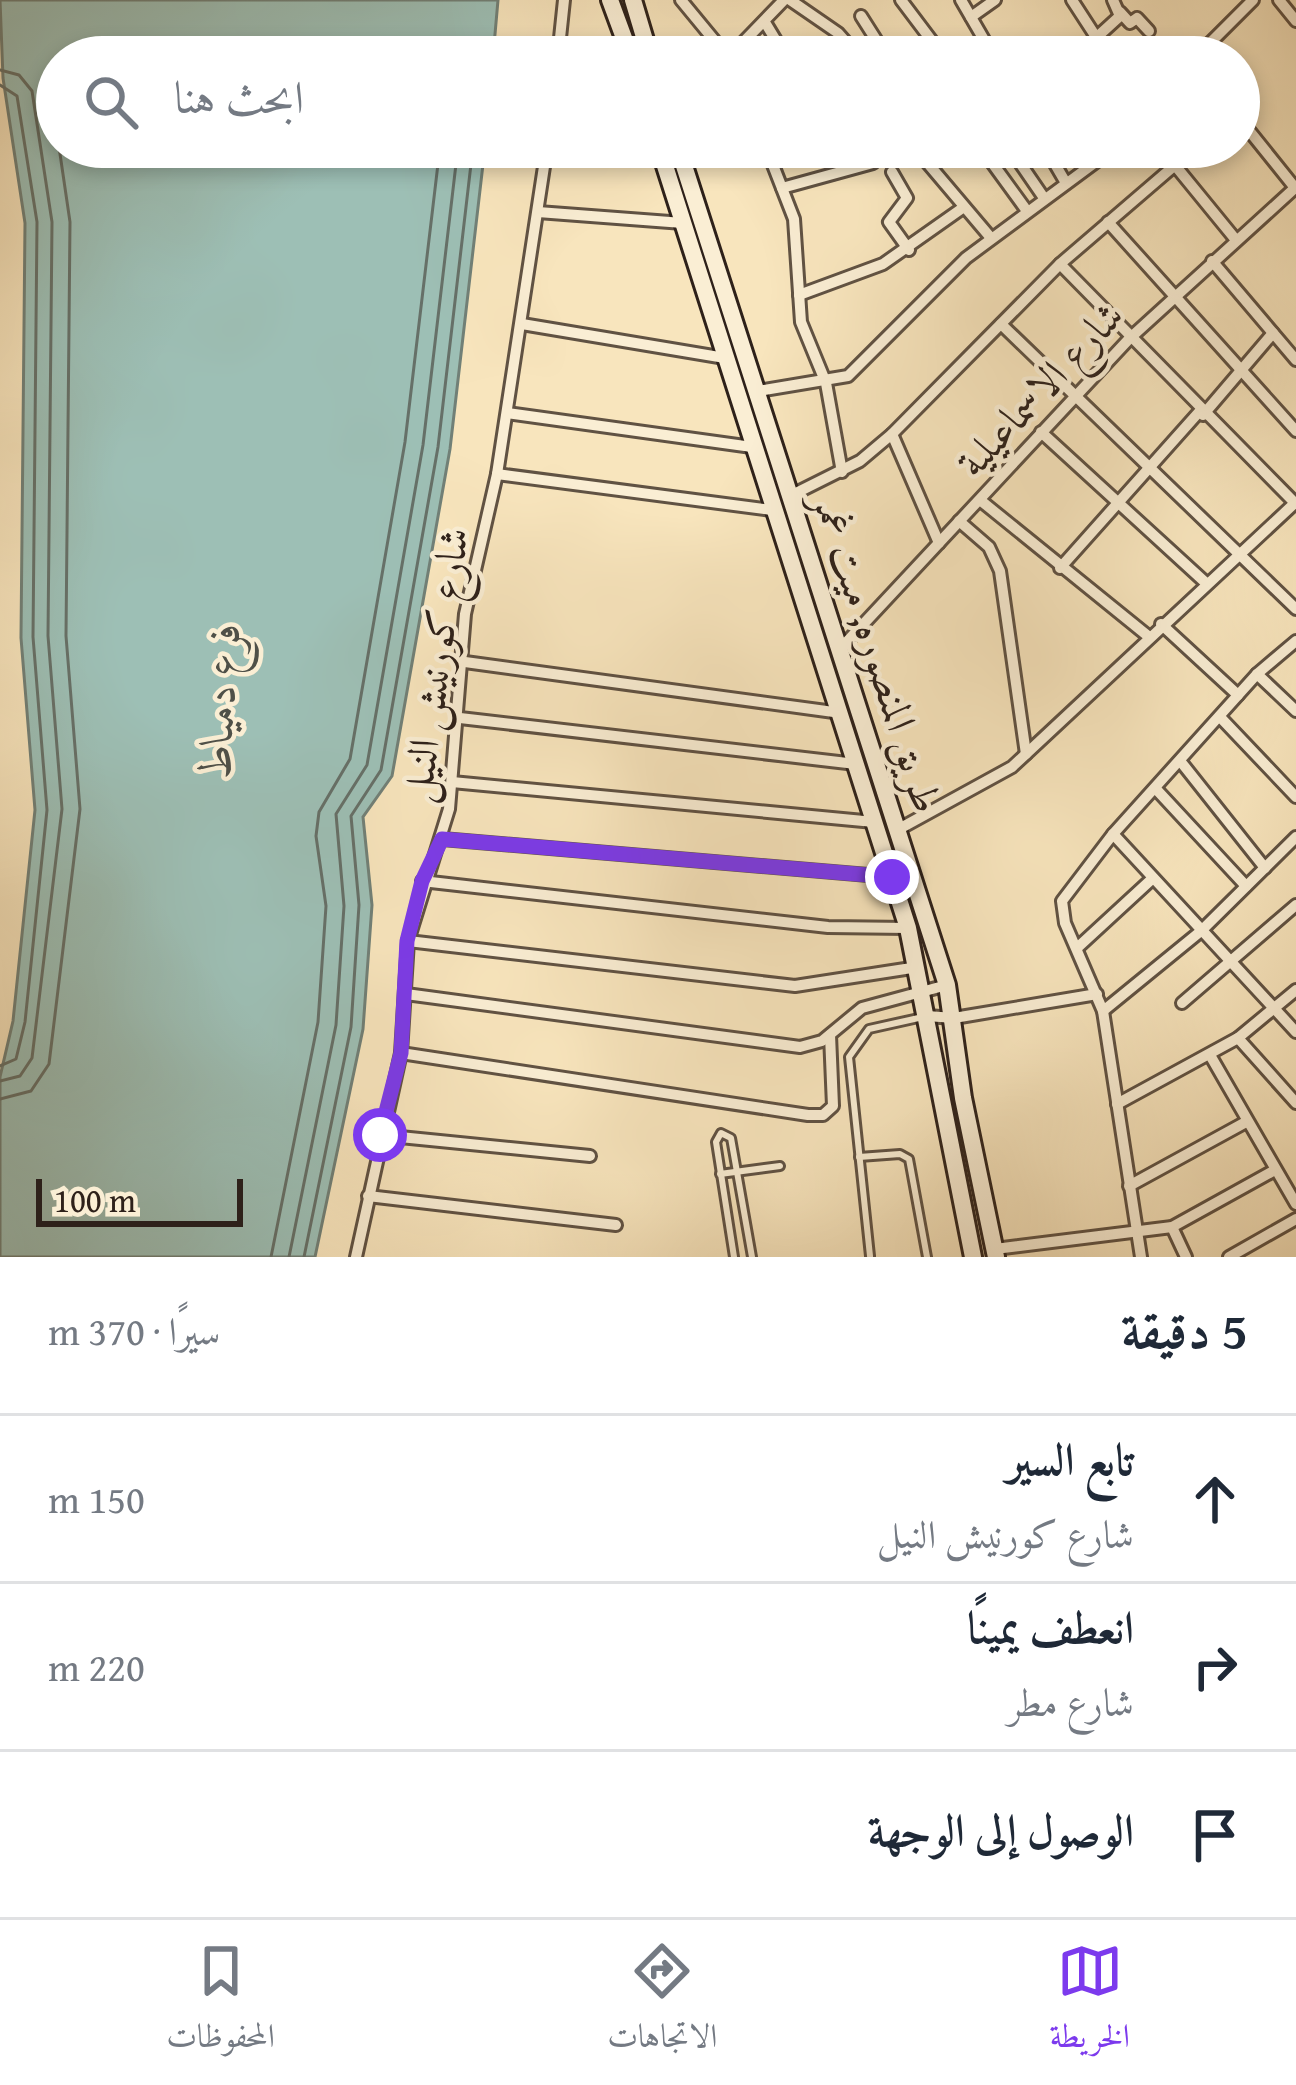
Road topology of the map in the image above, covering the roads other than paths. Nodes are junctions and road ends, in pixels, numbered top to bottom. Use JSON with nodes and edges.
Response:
{"nodes":[{"id":1,"x":564,"y":0,"type":"edge"},
{"id":2,"x":610,"y":0,"type":"edge"},
{"id":3,"x":633,"y":0,"type":"edge"},
{"id":4,"x":681,"y":0,"type":"edge"},
{"id":5,"x":901,"y":0,"type":"edge"},
{"id":6,"x":962,"y":0,"type":"edge"},
{"id":7,"x":995,"y":0,"type":"edge"},
{"id":8,"x":1072,"y":0,"type":"edge"},
{"id":9,"x":1253,"y":0,"type":"edge"},
{"id":10,"x":1279,"y":0,"type":"edge"},
{"id":11,"x":783,"y":1,"type":"edge"},
{"id":12,"x":1116,"y":6,"type":"edge"},
{"id":13,"x":861,"y":16,"type":"dead end"},
{"id":14,"x":971,"y":16,"type":"junction"},
{"id":15,"x":1296,"y":21,"type":"edge"},
{"id":16,"x":766,"y":24,"type":"junction"},
{"id":17,"x":1149,"y":31,"type":"dead end"},
{"id":18,"x":561,"y":36,"type":"edge"},
{"id":19,"x":623,"y":36,"type":"edge"},
{"id":20,"x":644,"y":36,"type":"edge"},
{"id":21,"x":711,"y":36,"type":"edge"},
{"id":22,"x":753,"y":36,"type":"edge"},
{"id":23,"x":773,"y":36,"type":"edge"},
{"id":24,"x":841,"y":36,"type":"edge"},
{"id":25,"x":874,"y":36,"type":"edge"},
{"id":26,"x":928,"y":36,"type":"edge"},
{"id":27,"x":982,"y":36,"type":"edge"},
{"id":28,"x":1096,"y":36,"type":"edge"},
{"id":29,"x":1098,"y":36,"type":"edge"},
{"id":30,"x":1217,"y":36,"type":"edge"},
{"id":31,"x":1260,"y":144,"type":"edge"},
{"id":32,"x":544,"y":168,"type":"edge"},
{"id":33,"x":666,"y":168,"type":"edge"},
{"id":34,"x":685,"y":168,"type":"edge"},
{"id":35,"x":774,"y":168,"type":"edge"},
{"id":36,"x":855,"y":168,"type":"edge"},
{"id":37,"x":932,"y":168,"type":"edge"},
{"id":38,"x":996,"y":168,"type":"edge"},
{"id":39,"x":1023,"y":168,"type":"edge"},
{"id":40,"x":1057,"y":168,"type":"edge"},
{"id":41,"x":1087,"y":168,"type":"edge"},
{"id":42,"x":1172,"y":168,"type":"edge"},
{"id":43,"x":1176,"y":168,"type":"edge"},
{"id":44,"x":892,"y":172,"type":"dead end"},
{"id":45,"x":1066,"y":183,"type":"junction"},
{"id":46,"x":782,"y":188,"type":"junction"},
{"id":47,"x":1296,"y":188,"type":"edge"},
{"id":48,"x":1044,"y":198,"type":"junction"},
{"id":49,"x":964,"y":207,"type":"junction"},
{"id":50,"x":1027,"y":211,"type":"junction"},
{"id":51,"x":538,"y":212,"type":"junction"},
{"id":52,"x":1108,"y":222,"type":"junction"},
{"id":53,"x":683,"y":223,"type":"junction"},
{"id":54,"x":991,"y":238,"type":"junction"},
{"id":55,"x":1236,"y":240,"type":"junction"},
{"id":56,"x":910,"y":250,"type":"junction"},
{"id":57,"x":1212,"y":261,"type":"junction"},
{"id":58,"x":1060,"y":264,"type":"junction"},
{"id":59,"x":1177,"y":292,"type":"junction"},
{"id":60,"x":799,"y":296,"type":"junction"},
{"id":61,"x":522,"y":324,"type":"junction"},
{"id":62,"x":1001,"y":324,"type":"junction"},
{"id":63,"x":1273,"y":333,"type":"junction"},
{"id":64,"x":1129,"y":339,"type":"junction"},
{"id":65,"x":724,"y":358,"type":"junction"},
{"id":66,"x":1296,"y":360,"type":"edge"},
{"id":67,"x":1243,"y":369,"type":"junction"},
{"id":68,"x":826,"y":383,"type":"junction"},
{"id":69,"x":758,"y":391,"type":"junction"},
{"id":70,"x":1074,"y":396,"type":"junction"},
{"id":71,"x":507,"y":413,"type":"junction"},
{"id":72,"x":1201,"y":414,"type":"junction"},
{"id":73,"x":1296,"y":431,"type":"edge"},
{"id":74,"x":1041,"y":432,"type":"junction"},
{"id":75,"x":892,"y":434,"type":"junction"},
{"id":76,"x":752,"y":447,"type":"junction"},
{"id":77,"x":1149,"y":469,"type":"junction"},
{"id":78,"x":842,"y":472,"type":"junction"},
{"id":79,"x":497,"y":475,"type":"junction"},
{"id":80,"x":790,"y":496,"type":"junction"},
{"id":81,"x":980,"y":500,"type":"junction"},
{"id":82,"x":1118,"y":502,"type":"junction"},
{"id":83,"x":1295,"y":503,"type":"edge"},
{"id":84,"x":772,"y":510,"type":"junction"},
{"id":85,"x":959,"y":521,"type":"junction"},
{"id":86,"x":939,"y":543,"type":"junction"},
{"id":87,"x":1239,"y":555,"type":"junction"},
{"id":88,"x":1060,"y":568,"type":"junction"},
{"id":89,"x":1206,"y":583,"type":"junction"},
{"id":90,"x":1293,"y":600,"type":"edge"},
{"id":91,"x":1161,"y":624,"type":"junction"},
{"id":92,"x":1148,"y":636,"type":"junction"},
{"id":93,"x":1296,"y":641,"type":"edge"},
{"id":94,"x":842,"y":646,"type":"junction"},
{"id":95,"x":465,"y":662,"type":"junction"},
{"id":96,"x":1257,"y":674,"type":"junction"},
{"id":97,"x":1238,"y":695,"type":"junction"},
{"id":98,"x":1296,"y":711,"type":"edge"},
{"id":99,"x":841,"y":713,"type":"junction"},
{"id":100,"x":1220,"y":717,"type":"junction"},
{"id":101,"x":460,"y":718,"type":"junction"},
{"id":102,"x":1026,"y":754,"type":"junction"},
{"id":103,"x":1181,"y":762,"type":"junction"},
{"id":104,"x":857,"y":764,"type":"junction"},
{"id":105,"x":452,"y":782,"type":"junction"},
{"id":106,"x":1156,"y":789,"type":"junction"},
{"id":107,"x":1296,"y":797,"type":"edge"},
{"id":108,"x":874,"y":822,"type":"junction"},
{"id":109,"x":899,"y":829,"type":"junction"},
{"id":110,"x":1113,"y":834,"type":"junction"},
{"id":111,"x":1296,"y":837,"type":"edge"},
{"id":112,"x":442,"y":839,"type":"junction"},
{"id":113,"x":1265,"y":868,"type":"junction"},
{"id":114,"x":892,"y":877,"type":"junction"},
{"id":115,"x":1153,"y":878,"type":"junction"},
{"id":116,"x":422,"y":881,"type":"junction"},
{"id":117,"x":1246,"y":886,"type":"junction"},
{"id":118,"x":1296,"y":905,"type":"edge"},
{"id":119,"x":908,"y":928,"type":"junction"},
{"id":120,"x":1201,"y":931,"type":"junction"},
{"id":121,"x":407,"y":941,"type":"junction"},
{"id":122,"x":1077,"y":948,"type":"junction"},
{"id":123,"x":1230,"y":963,"type":"junction"},
{"id":124,"x":918,"y":967,"type":"junction"},
{"id":125,"x":947,"y":985,"type":"junction"},
{"id":126,"x":1296,"y":990,"type":"edge"},
{"id":127,"x":922,"y":991,"type":"junction"},
{"id":128,"x":406,"y":994,"type":"junction"},
{"id":129,"x":1097,"y":994,"type":"junction"},
{"id":130,"x":1183,"y":1003,"type":"dead end"},
{"id":131,"x":1274,"y":1009,"type":"junction"},
{"id":132,"x":1102,"y":1011,"type":"junction"},
{"id":133,"x":927,"y":1016,"type":"junction"},
{"id":134,"x":954,"y":1018,"type":"junction"},
{"id":135,"x":1296,"y":1032,"type":"edge"},
{"id":136,"x":830,"y":1035,"type":"junction"},
{"id":137,"x":1238,"y":1038,"type":"junction"},
{"id":138,"x":401,"y":1053,"type":"junction"},
{"id":139,"x":1210,"y":1055,"type":"junction"},
{"id":140,"x":1296,"y":1103,"type":"edge"},
{"id":141,"x":1117,"y":1104,"type":"junction"},
{"id":142,"x":1246,"y":1122,"type":"junction"},
{"id":143,"x":380,"y":1135,"type":"junction"},
{"id":144,"x":590,"y":1156,"type":"dead end"},
{"id":145,"x":859,"y":1157,"type":"junction"},
{"id":146,"x":780,"y":1166,"type":"dead end"},
{"id":147,"x":1275,"y":1170,"type":"junction"},
{"id":148,"x":736,"y":1172,"type":"junction"},
{"id":149,"x":720,"y":1174,"type":"junction"},
{"id":150,"x":1130,"y":1186,"type":"junction"},
{"id":151,"x":368,"y":1196,"type":"junction"},
{"id":152,"x":1296,"y":1204,"type":"edge"},
{"id":153,"x":1296,"y":1219,"type":"edge"},
{"id":154,"x":616,"y":1225,"type":"dead end"},
{"id":155,"x":1172,"y":1227,"type":"junction"},
{"id":156,"x":1136,"y":1229,"type":"junction"},
{"id":157,"x":747,"y":1232,"type":"junction"},
{"id":158,"x":730,"y":1235,"type":"junction"},
{"id":159,"x":995,"y":1253,"type":"edge"},
{"id":160,"x":869,"y":1256,"type":"edge"},
{"id":161,"x":356,"y":1257,"type":"edge"},
{"id":162,"x":734,"y":1257,"type":"edge"},
{"id":163,"x":752,"y":1257,"type":"edge"},
{"id":164,"x":927,"y":1257,"type":"edge"},
{"id":165,"x":973,"y":1257,"type":"edge"},
{"id":166,"x":1142,"y":1257,"type":"edge"},
{"id":167,"x":1186,"y":1257,"type":"edge"},
{"id":168,"x":1229,"y":1257,"type":"edge"}],
"edges":[{"from":1,"to":18,"type":"street"},
{"from":2,"to":19,"type":"main road"},
{"from":3,"to":20,"type":"main road"},
{"from":4,"to":21,"type":"street"},
{"from":5,"to":26,"type":"street"},
{"from":6,"to":14,"type":"street"},
{"from":7,"to":14,"type":"street"},
{"from":8,"to":28,"type":"street"},
{"from":9,"to":30,"type":"street"},
{"from":10,"to":15,"type":"street"},
{"from":11,"to":16,"type":"street"},
{"from":11,"to":24,"type":"street"},
{"from":12,"to":17,"type":"street"},
{"from":12,"to":29,"type":"street"},
{"from":13,"to":25,"type":"street"},
{"from":14,"to":27,"type":"street"},
{"from":16,"to":22,"type":"street"},
{"from":16,"to":23,"type":"street"},
{"from":31,"to":47,"type":"street"},
{"from":32,"to":51,"type":"street","name":"شارع كورنيش النيل"},
{"from":33,"to":53,"type":"main road","name":"طريق المنصوره, ميت غمر"},
{"from":34,"to":69,"type":"main road","name":"طريق المنصوره, ميت غمر"},
{"from":35,"to":46,"type":"street"},
{"from":36,"to":46,"type":"street"},
{"from":37,"to":49,"type":"street"},
{"from":38,"to":50,"type":"street"},
{"from":39,"to":48,"type":"street"},
{"from":40,"to":45,"type":"street"},
{"from":41,"to":45,"type":"street"},
{"from":42,"to":52,"type":"street"},
{"from":43,"to":55,"type":"street"},
{"from":44,"to":56,"type":"street"},
{"from":45,"to":48,"type":"street"},
{"from":46,"to":60,"type":"street"},
{"from":47,"to":55,"type":"street","name":"شارع الاسماعيلية"},
{"from":48,"to":50,"type":"street"},
{"from":49,"to":54,"type":"street"},
{"from":49,"to":56,"type":"street"},
{"from":50,"to":54,"type":"street"},
{"from":51,"to":53,"type":"street"},
{"from":51,"to":61,"type":"street","name":"شارع كورنيش النيل"},
{"from":52,"to":58,"type":"street"},
{"from":52,"to":59,"type":"street"},
{"from":53,"to":65,"type":"main road","name":"طريق المنصوره, ميت غمر"},
{"from":54,"to":68,"type":"street"},
{"from":55,"to":57,"type":"street","name":"شارع الاسماعيلية"},
{"from":56,"to":60,"type":"street"},
{"from":57,"to":59,"type":"street","name":"شارع الاسماعيلية"},
{"from":57,"to":63,"type":"street"},
{"from":58,"to":62,"type":"street"},
{"from":58,"to":64,"type":"street"},
{"from":59,"to":64,"type":"street","name":"شارع الاسماعيلية"},
{"from":59,"to":67,"type":"street"},
{"from":60,"to":68,"type":"street"},
{"from":61,"to":65,"type":"street"},
{"from":61,"to":71,"type":"street","name":"شارع كورنيش النيل"},
{"from":62,"to":70,"type":"street"},
{"from":62,"to":75,"type":"street"},
{"from":63,"to":66,"type":"street"},
{"from":63,"to":67,"type":"street"},
{"from":64,"to":70,"type":"street","name":"شارع الاسماعيلية"},
{"from":64,"to":72,"type":"street"},
{"from":65,"to":76,"type":"main road","name":"طريق المنصوره, ميت غمر"},
{"from":67,"to":72,"type":"street"},
{"from":67,"to":73,"type":"street"},
{"from":68,"to":69,"type":"street"},
{"from":68,"to":78,"type":"street"},
{"from":69,"to":80,"type":"main road","name":"طريق المنصوره, ميت غمر"},
{"from":70,"to":74,"type":"street","name":"شارع الاسماعيلية"},
{"from":70,"to":77,"type":"street"},
{"from":71,"to":76,"type":"street"},
{"from":71,"to":79,"type":"street","name":"شارع كورنيش النيل"},
{"from":72,"to":77,"type":"street"},
{"from":72,"to":83,"type":"street"},
{"from":74,"to":81,"type":"street","name":"شارع الاسماعيلية"},
{"from":74,"to":82,"type":"street"},
{"from":75,"to":78,"type":"street"},
{"from":75,"to":86,"type":"street"},
{"from":76,"to":84,"type":"main road","name":"طريق المنصوره, ميت غمر"},
{"from":77,"to":82,"type":"street"},
{"from":77,"to":87,"type":"street"},
{"from":78,"to":80,"type":"street"},
{"from":79,"to":84,"type":"street"},
{"from":79,"to":95,"type":"street","name":"شارع كورنيش النيل"},
{"from":80,"to":94,"type":"main road","name":"طريق المنصوره, ميت غمر"},
{"from":81,"to":85,"type":"street","name":"شارع الاسماعيلية"},
{"from":81,"to":88,"type":"street"},
{"from":82,"to":88,"type":"street"},
{"from":82,"to":89,"type":"street"},
{"from":83,"to":87,"type":"street"},
{"from":84,"to":99,"type":"main road","name":"طريق المنصوره, ميت غمر"},
{"from":85,"to":86,"type":"street","name":"شارع الاسماعيلية"},
{"from":85,"to":102,"type":"street"},
{"from":86,"to":94,"type":"street","name":"شارع الاسماعيلية"},
{"from":87,"to":89,"type":"street"},
{"from":87,"to":90,"type":"street"},
{"from":88,"to":92,"type":"street"},
{"from":89,"to":91,"type":"street"},
{"from":91,"to":92,"type":"street"},
{"from":91,"to":97,"type":"street"},
{"from":92,"to":102,"type":"street"},
{"from":93,"to":96,"type":"street"},
{"from":94,"to":109,"type":"main road","name":"طريق المنصوره, ميت غمر"},
{"from":95,"to":99,"type":"street"},
{"from":95,"to":101,"type":"street","name":"شارع كورنيش النيل"},
{"from":96,"to":97,"type":"street"},
{"from":96,"to":98,"type":"street"},
{"from":97,"to":100,"type":"street"},
{"from":99,"to":104,"type":"main road","name":"طريق المنصوره, ميت غمر"},
{"from":100,"to":103,"type":"street"},
{"from":100,"to":107,"type":"street"},
{"from":101,"to":104,"type":"street"},
{"from":101,"to":105,"type":"street","name":"شارع كورنيش النيل"},
{"from":102,"to":109,"type":"street"},
{"from":103,"to":106,"type":"street"},
{"from":103,"to":113,"type":"street"},
{"from":104,"to":108,"type":"main road","name":"طريق المنصوره, ميت غمر"},
{"from":105,"to":108,"type":"street"},
{"from":105,"to":112,"type":"street","name":"شارع كورنيش النيل"},
{"from":106,"to":110,"type":"street"},
{"from":106,"to":117,"type":"street"},
{"from":108,"to":114,"type":"main road","name":"طريق المنصوره, ميت غمر"},
{"from":109,"to":125,"type":"main road","name":"طريق المنصوره, ميت غمر"},
{"from":110,"to":115,"type":"street"},
{"from":110,"to":122,"type":"street"},
{"from":111,"to":113,"type":"street"},
{"from":112,"to":114,"type":"street"},
{"from":112,"to":116,"type":"street","name":"شارع كورنيش النيل"},
{"from":113,"to":117,"type":"street"},
{"from":114,"to":119,"type":"main road","name":"طريق المنصوره, ميت غمر"},
{"from":115,"to":120,"type":"street"},
{"from":115,"to":122,"type":"street"},
{"from":116,"to":119,"type":"street"},
{"from":116,"to":121,"type":"street","name":"شارع كورنيش النيل"},
{"from":117,"to":120,"type":"street"},
{"from":118,"to":123,"type":"street"},
{"from":119,"to":124,"type":"main road","name":"طريق المنصوره, ميت غمر"},
{"from":120,"to":123,"type":"street"},
{"from":120,"to":132,"type":"street"},
{"from":121,"to":124,"type":"street"},
{"from":121,"to":128,"type":"street","name":"شارع كورنيش النيل"},
{"from":122,"to":129,"type":"street"},
{"from":123,"to":130,"type":"street"},
{"from":123,"to":131,"type":"street"},
{"from":124,"to":127,"type":"main road","name":"طريق المنصوره, ميت غمر"},
{"from":125,"to":127,"type":"street"},
{"from":125,"to":134,"type":"main road","name":"طريق المنصوره, ميت غمر"},
{"from":126,"to":131,"type":"street"},
{"from":127,"to":133,"type":"main road","name":"طريق المنصوره, ميت غمر"},
{"from":127,"to":136,"type":"street"},
{"from":128,"to":136,"type":"street"},
{"from":128,"to":138,"type":"street","name":"شارع كورنيش النيل"},
{"from":129,"to":132,"type":"street"},
{"from":129,"to":134,"type":"street"},
{"from":131,"to":135,"type":"street"},
{"from":131,"to":137,"type":"street"},
{"from":132,"to":141,"type":"street"},
{"from":133,"to":134,"type":"street"},
{"from":133,"to":145,"type":"lane"},
{"from":133,"to":165,"type":"main road","name":"طريق المنصوره, ميت غمر"},
{"from":134,"to":159,"type":"main road","name":"طريق المنصوره, ميت غمر"},
{"from":136,"to":138,"type":"street"},
{"from":137,"to":139,"type":"street"},
{"from":137,"to":140,"type":"street"},
{"from":138,"to":143,"type":"street","name":"شارع كورنيش النيل"},
{"from":139,"to":141,"type":"street"},
{"from":139,"to":142,"type":"street"},
{"from":141,"to":150,"type":"street"},
{"from":142,"to":147,"type":"street"},
{"from":142,"to":150,"type":"street"},
{"from":143,"to":144,"type":"street"},
{"from":143,"to":151,"type":"street","name":"شارع كورنيش النيل"},
{"from":145,"to":160,"type":"lane"},
{"from":145,"to":164,"type":"lane"},
{"from":146,"to":148,"type":"lane"},
{"from":147,"to":152,"type":"street"},
{"from":147,"to":155,"type":"street"},
{"from":148,"to":149,"type":"lane"},
{"from":148,"to":149,"type":"lane"},
{"from":148,"to":157,"type":"lane"},
{"from":149,"to":158,"type":"lane"},
{"from":150,"to":156,"type":"street"},
{"from":151,"to":154,"type":"street"},
{"from":151,"to":161,"type":"street","name":"شارع كورنيش النيل"},
{"from":153,"to":168,"type":"street"},
{"from":155,"to":156,"type":"street"},
{"from":155,"to":167,"type":"street"},
{"from":156,"to":159,"type":"street"},
{"from":156,"to":166,"type":"street"},
{"from":157,"to":158,"type":"lane"},
{"from":157,"to":163,"type":"lane"},
{"from":158,"to":162,"type":"lane"}]}
